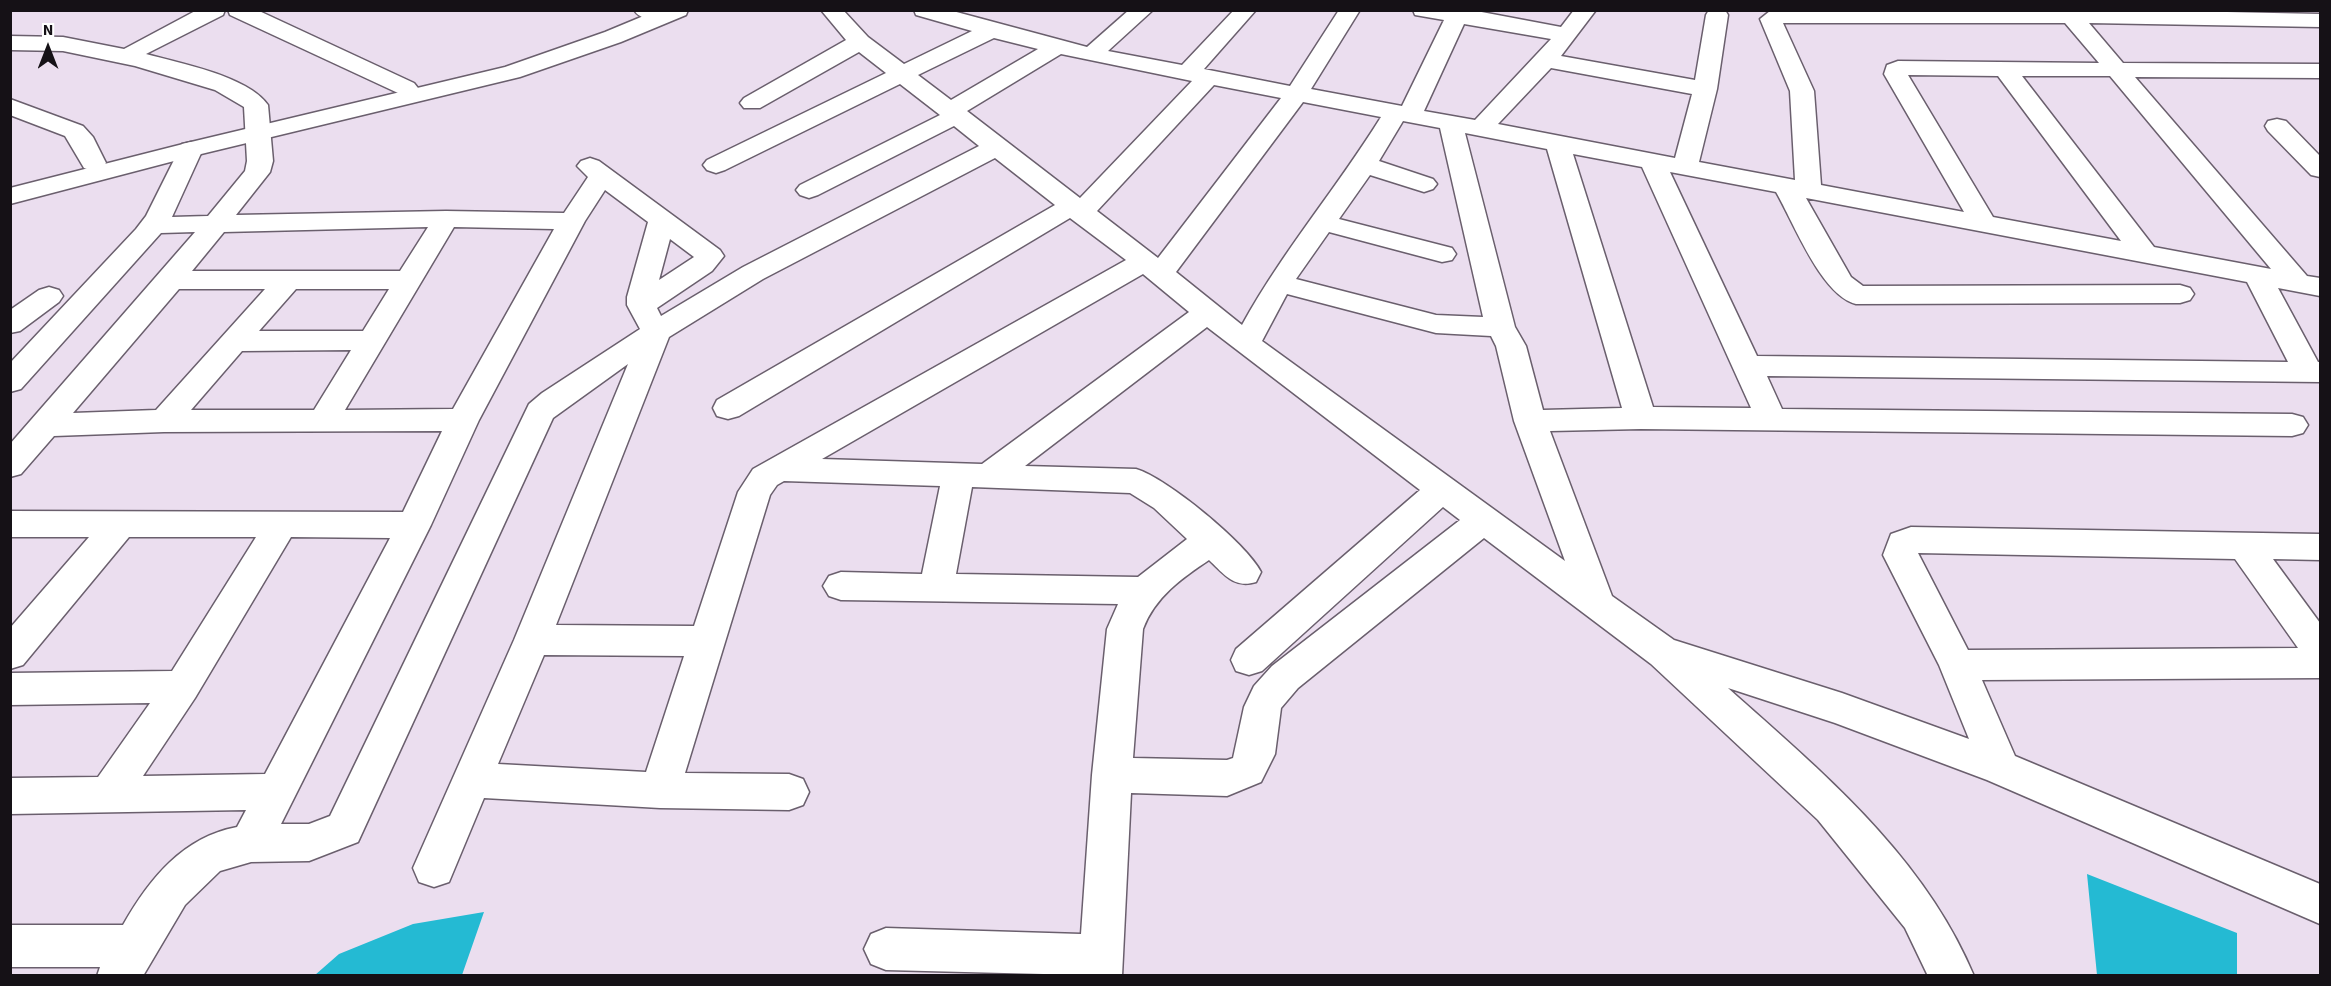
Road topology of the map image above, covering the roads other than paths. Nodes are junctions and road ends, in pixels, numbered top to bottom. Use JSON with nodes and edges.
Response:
{"nodes":[{"id":1,"x":215,"y":10,"type":"edge"},
{"id":2,"x":238,"y":10,"type":"edge"},
{"id":3,"x":678,"y":10,"type":"edge"},
{"id":4,"x":831,"y":10,"type":"edge"},
{"id":5,"x":924,"y":10,"type":"edge"},
{"id":6,"x":1143,"y":10,"type":"edge"},
{"id":7,"x":1246,"y":10,"type":"edge"},
{"id":8,"x":1350,"y":10,"type":"edge"},
{"id":9,"x":1423,"y":10,"type":"edge"},
{"id":10,"x":1586,"y":10,"type":"edge"},
{"id":11,"x":647,"y":11,"type":"edge"},
{"id":12,"x":2069,"y":13,"type":"edge"},
{"id":13,"x":1458,"y":14,"type":"edge"},
{"id":14,"x":1717,"y":15,"type":"dead end"},
{"id":15,"x":2289,"y":15,"type":"edge"},
{"id":16,"x":979,"y":20,"type":"edge"},
{"id":17,"x":2320,"y":20,"type":"edge"},
{"id":18,"x":1567,"y":35,"type":"junction"},
{"id":19,"x":860,"y":42,"type":"junction"},
{"id":20,"x":2320,"y":42,"type":"edge"},
{"id":21,"x":10,"y":44,"type":"edge"},
{"id":22,"x":1057,"y":47,"type":"junction"},
{"id":23,"x":1091,"y":55,"type":"junction"},
{"id":24,"x":126,"y":58,"type":"junction"},
{"id":25,"x":1546,"y":60,"type":"junction"},
{"id":26,"x":2005,"y":69,"type":"junction"},
{"id":27,"x":2116,"y":69,"type":"junction"},
{"id":28,"x":2320,"y":71,"type":"edge"},
{"id":29,"x":901,"y":73,"type":"junction"},
{"id":30,"x":1198,"y":75,"type":"junction"},
{"id":31,"x":406,"y":88,"type":"junction"},
{"id":32,"x":1705,"y":89,"type":"junction"},
{"id":33,"x":1296,"y":94,"type":"junction"},
{"id":34,"x":752,"y":103,"type":"dead end"},
{"id":35,"x":10,"y":106,"type":"edge"},
{"id":36,"x":955,"y":112,"type":"junction"},
{"id":37,"x":1403,"y":114,"type":"junction"},
{"id":38,"x":1450,"y":121,"type":"junction"},
{"id":39,"x":2277,"y":126,"type":"dead end"},
{"id":40,"x":1482,"y":127,"type":"junction"},
{"id":41,"x":257,"y":128,"type":"junction"},
{"id":42,"x":1558,"y":144,"type":"junction"},
{"id":43,"x":996,"y":147,"type":"junction"},
{"id":44,"x":191,"y":149,"type":"junction"},
{"id":45,"x":1652,"y":161,"type":"junction"},
{"id":46,"x":93,"y":163,"type":"junction"},
{"id":47,"x":716,"y":165,"type":"dead end"},
{"id":48,"x":1364,"y":165,"type":"junction"},
{"id":49,"x":1685,"y":168,"type":"junction"},
{"id":50,"x":2320,"y":170,"type":"edge"},
{"id":51,"x":10,"y":183,"type":"edge"},
{"id":52,"x":1424,"y":184,"type":"dead end"},
{"id":53,"x":1798,"y":189,"type":"junction"},
{"id":54,"x":809,"y":190,"type":"dead end"},
{"id":55,"x":10,"y":196,"type":"edge"},
{"id":56,"x":1076,"y":210,"type":"junction"},
{"id":57,"x":446,"y":219,"type":"junction"},
{"id":58,"x":572,"y":221,"type":"junction"},
{"id":59,"x":661,"y":221,"type":"junction"},
{"id":60,"x":1325,"y":223,"type":"junction"},
{"id":61,"x":215,"y":224,"type":"junction"},
{"id":62,"x":1984,"y":224,"type":"junction"},
{"id":63,"x":153,"y":225,"type":"junction"},
{"id":64,"x":2144,"y":253,"type":"junction"},
{"id":65,"x":1442,"y":254,"type":"dead end"},
{"id":66,"x":1153,"y":268,"type":"junction"},
{"id":67,"x":2257,"y":275,"type":"junction"},
{"id":68,"x":171,"y":280,"type":"junction"},
{"id":69,"x":288,"y":280,"type":"junction"},
{"id":70,"x":411,"y":280,"type":"junction"},
{"id":71,"x":1279,"y":283,"type":"junction"},
{"id":72,"x":2309,"y":285,"type":"edge"},
{"id":73,"x":2180,"y":294,"type":"dead end"},
{"id":74,"x":49,"y":296,"type":"dead end"},
{"id":75,"x":1207,"y":313,"type":"junction"},
{"id":76,"x":648,"y":318,"type":"junction"},
{"id":77,"x":10,"y":324,"type":"edge"},
{"id":78,"x":1500,"y":327,"type":"junction"},
{"id":79,"x":374,"y":340,"type":"junction"},
{"id":80,"x":235,"y":341,"type":"junction"},
{"id":81,"x":1246,"y":344,"type":"junction"},
{"id":82,"x":23,"y":351,"type":"edge"},
{"id":83,"x":1745,"y":366,"type":"junction"},
{"id":84,"x":2314,"y":372,"type":"edge"},
{"id":85,"x":10,"y":382,"type":"edge"},
{"id":86,"x":728,"y":408,"type":"dead end"},
{"id":87,"x":1641,"y":418,"type":"junction"},
{"id":88,"x":323,"y":420,"type":"junction"},
{"id":89,"x":463,"y":420,"type":"junction"},
{"id":90,"x":1772,"y":420,"type":"junction"},
{"id":91,"x":164,"y":421,"type":"junction"},
{"id":92,"x":1530,"y":422,"type":"junction"},
{"id":93,"x":45,"y":425,"type":"junction"},
{"id":94,"x":2292,"y":425,"type":"dead end"},
{"id":95,"x":10,"y":466,"type":"edge"},
{"id":96,"x":776,"y":470,"type":"junction"},
{"id":97,"x":974,"y":476,"type":"junction"},
{"id":98,"x":1442,"y":489,"type":"junction"},
{"id":99,"x":1484,"y":520,"type":"junction"},
{"id":100,"x":282,"y":523,"type":"junction"},
{"id":101,"x":10,"y":524,"type":"edge"},
{"id":102,"x":120,"y":524,"type":"junction"},
{"id":103,"x":414,"y":525,"type":"junction"},
{"id":104,"x":1212,"y":540,"type":"junction"},
{"id":105,"x":2244,"y":545,"type":"junction"},
{"id":106,"x":2320,"y":547,"type":"edge"},
{"id":107,"x":1244,"y":573,"type":"dead end"},
{"id":108,"x":842,"y":586,"type":"dead end"},
{"id":109,"x":936,"y":589,"type":"junction"},
{"id":110,"x":1144,"y":591,"type":"junction"},
{"id":111,"x":1599,"y":607,"type":"junction"},
{"id":112,"x":532,"y":640,"type":"junction"},
{"id":113,"x":708,"y":641,"type":"junction"},
{"id":114,"x":2320,"y":650,"type":"edge"},
{"id":115,"x":1664,"y":652,"type":"junction"},
{"id":116,"x":10,"y":654,"type":"edge"},
{"id":117,"x":1249,"y":660,"type":"dead end"},
{"id":118,"x":2320,"y":663,"type":"edge"},
{"id":119,"x":1957,"y":664,"type":"junction"},
{"id":120,"x":182,"y":687,"type":"junction"},
{"id":121,"x":10,"y":689,"type":"edge"},
{"id":122,"x":2001,"y":768,"type":"junction"},
{"id":123,"x":1112,"y":775,"type":"junction"},
{"id":124,"x":470,"y":780,"type":"junction"},
{"id":125,"x":660,"y":790,"type":"junction"},
{"id":126,"x":275,"y":792,"type":"junction"},
{"id":127,"x":789,"y":792,"type":"dead end"},
{"id":128,"x":109,"y":794,"type":"junction"},
{"id":129,"x":10,"y":796,"type":"edge"},
{"id":130,"x":250,"y":843,"type":"junction"},
{"id":131,"x":434,"y":868,"type":"dead end"},
{"id":132,"x":2320,"y":904,"type":"edge"},
{"id":133,"x":10,"y":946,"type":"edge"},
{"id":134,"x":886,"y":949,"type":"dead end"},
{"id":135,"x":127,"y":961,"type":"edge"},
{"id":136,"x":1101,"y":966,"type":"edge"},
{"id":137,"x":1952,"y":975,"type":"edge"}],
"edges":[{"from":1,"to":24,"type":"street"},
{"from":2,"to":31,"type":"street"},
{"from":3,"to":41,"type":"street"},
{"from":4,"to":19,"type":"street"},
{"from":5,"to":16,"type":"street"},
{"from":6,"to":23,"type":"street"},
{"from":7,"to":30,"type":"street"},
{"from":8,"to":33,"type":"street"},
{"from":9,"to":13,"type":"street"},
{"from":10,"to":18,"type":"street"},
{"from":11,"to":31,"type":"street"},
{"from":12,"to":15,"type":"street"},
{"from":12,"to":27,"type":"street"},
{"from":12,"to":53,"type":"street"},
{"from":13,"to":18,"type":"street"},
{"from":13,"to":37,"type":"street"},
{"from":14,"to":32,"type":"street"},
{"from":15,"to":17,"type":"street"},
{"from":15,"to":20,"type":"street"},
{"from":16,"to":22,"type":"street"},
{"from":16,"to":29,"type":"street"},
{"from":18,"to":25,"type":"street"},
{"from":19,"to":29,"type":"street"},
{"from":19,"to":34,"type":"street"},
{"from":21,"to":24,"type":"street"},
{"from":22,"to":23,"type":"street"},
{"from":22,"to":36,"type":"street"},
{"from":23,"to":30,"type":"street"},
{"from":24,"to":41,"type":"street"},
{"from":25,"to":32,"type":"street"},
{"from":25,"to":40,"type":"street"},
{"from":26,"to":27,"type":"street"},
{"from":26,"to":62,"type":"street"},
{"from":26,"to":64,"type":"street"},
{"from":27,"to":28,"type":"street"},
{"from":27,"to":72,"type":"street"},
{"from":29,"to":36,"type":"street"},
{"from":29,"to":47,"type":"street"},
{"from":30,"to":33,"type":"street"},
{"from":30,"to":56,"type":"street"},
{"from":31,"to":41,"type":"street"},
{"from":32,"to":49,"type":"street"},
{"from":33,"to":37,"type":"street"},
{"from":33,"to":66,"type":"street"},
{"from":35,"to":46,"type":"street"},
{"from":36,"to":43,"type":"street"},
{"from":36,"to":54,"type":"street"},
{"from":37,"to":38,"type":"street"},
{"from":37,"to":48,"type":"street"},
{"from":38,"to":40,"type":"street"},
{"from":38,"to":78,"type":"street"},
{"from":39,"to":50,"type":"street"},
{"from":40,"to":42,"type":"street"},
{"from":41,"to":44,"type":"street"},
{"from":41,"to":46,"type":"street"},
{"from":41,"to":61,"type":"street"},
{"from":42,"to":45,"type":"street"},
{"from":42,"to":87,"type":"street"},
{"from":43,"to":56,"type":"street"},
{"from":43,"to":76,"type":"street"},
{"from":44,"to":55,"type":"street"},
{"from":44,"to":63,"type":"street"},
{"from":45,"to":49,"type":"street"},
{"from":45,"to":83,"type":"street"},
{"from":46,"to":51,"type":"street"},
{"from":48,"to":52,"type":"street"},
{"from":48,"to":60,"type":"street"},
{"from":49,"to":53,"type":"street"},
{"from":53,"to":62,"type":"street"},
{"from":53,"to":73,"type":"street"},
{"from":56,"to":66,"type":"street"},
{"from":56,"to":86,"type":"street"},
{"from":57,"to":58,"type":"street"},
{"from":57,"to":61,"type":"street"},
{"from":57,"to":70,"type":"street"},
{"from":58,"to":59,"type":"street"},
{"from":58,"to":89,"type":"street"},
{"from":59,"to":76,"type":"street"},
{"from":59,"to":76,"type":"street"},
{"from":60,"to":65,"type":"street"},
{"from":60,"to":71,"type":"street"},
{"from":61,"to":63,"type":"street"},
{"from":61,"to":68,"type":"street"},
{"from":62,"to":64,"type":"street"},
{"from":63,"to":82,"type":"street"},
{"from":64,"to":67,"type":"street"},
{"from":66,"to":75,"type":"street"},
{"from":66,"to":96,"type":"street"},
{"from":67,"to":72,"type":"street"},
{"from":67,"to":84,"type":"street"},
{"from":68,"to":69,"type":"street"},
{"from":68,"to":93,"type":"street"},
{"from":69,"to":70,"type":"street"},
{"from":69,"to":80,"type":"street"},
{"from":70,"to":79,"type":"street"},
{"from":71,"to":78,"type":"street"},
{"from":71,"to":81,"type":"street"},
{"from":74,"to":77,"type":"street"},
{"from":75,"to":81,"type":"street"},
{"from":75,"to":97,"type":"street"},
{"from":76,"to":112,"type":"street"},
{"from":76,"to":130,"type":"street"},
{"from":78,"to":92,"type":"street"},
{"from":79,"to":80,"type":"street"},
{"from":79,"to":88,"type":"street"},
{"from":80,"to":91,"type":"street"},
{"from":81,"to":98,"type":"street"},
{"from":82,"to":85,"type":"street"},
{"from":83,"to":84,"type":"street"},
{"from":83,"to":90,"type":"street"},
{"from":87,"to":90,"type":"street"},
{"from":87,"to":92,"type":"street"},
{"from":88,"to":89,"type":"street"},
{"from":88,"to":91,"type":"street"},
{"from":89,"to":103,"type":"street"},
{"from":90,"to":94,"type":"street"},
{"from":91,"to":93,"type":"street"},
{"from":92,"to":111,"type":"street"},
{"from":93,"to":95,"type":"street"},
{"from":96,"to":97,"type":"street"},
{"from":96,"to":113,"type":"street"},
{"from":97,"to":104,"type":"street"},
{"from":97,"to":109,"type":"street"},
{"from":98,"to":99,"type":"street"},
{"from":98,"to":117,"type":"street"},
{"from":99,"to":111,"type":"street"},
{"from":99,"to":123,"type":"street"},
{"from":100,"to":102,"type":"street"},
{"from":100,"to":103,"type":"street"},
{"from":100,"to":120,"type":"street"},
{"from":101,"to":102,"type":"street"},
{"from":102,"to":116,"type":"street"},
{"from":103,"to":126,"type":"street"},
{"from":104,"to":107,"type":"street"},
{"from":104,"to":110,"type":"street"},
{"from":105,"to":106,"type":"street"},
{"from":105,"to":114,"type":"street"},
{"from":105,"to":119,"type":"street"},
{"from":108,"to":109,"type":"street"},
{"from":109,"to":110,"type":"street"},
{"from":110,"to":123,"type":"street"},
{"from":111,"to":115,"type":"street"},
{"from":112,"to":113,"type":"street"},
{"from":112,"to":124,"type":"street"},
{"from":113,"to":125,"type":"street"},
{"from":115,"to":122,"type":"street"},
{"from":115,"to":137,"type":"street"},
{"from":118,"to":119,"type":"street"},
{"from":119,"to":122,"type":"street"},
{"from":120,"to":121,"type":"street"},
{"from":120,"to":128,"type":"street"},
{"from":122,"to":132,"type":"street"},
{"from":123,"to":136,"type":"street"},
{"from":124,"to":125,"type":"street"},
{"from":124,"to":131,"type":"street"},
{"from":125,"to":127,"type":"street"},
{"from":126,"to":128,"type":"street"},
{"from":126,"to":130,"type":"street"},
{"from":128,"to":129,"type":"street"},
{"from":130,"to":135,"type":"street"},
{"from":133,"to":135,"type":"street"},
{"from":134,"to":136,"type":"street"}]}
